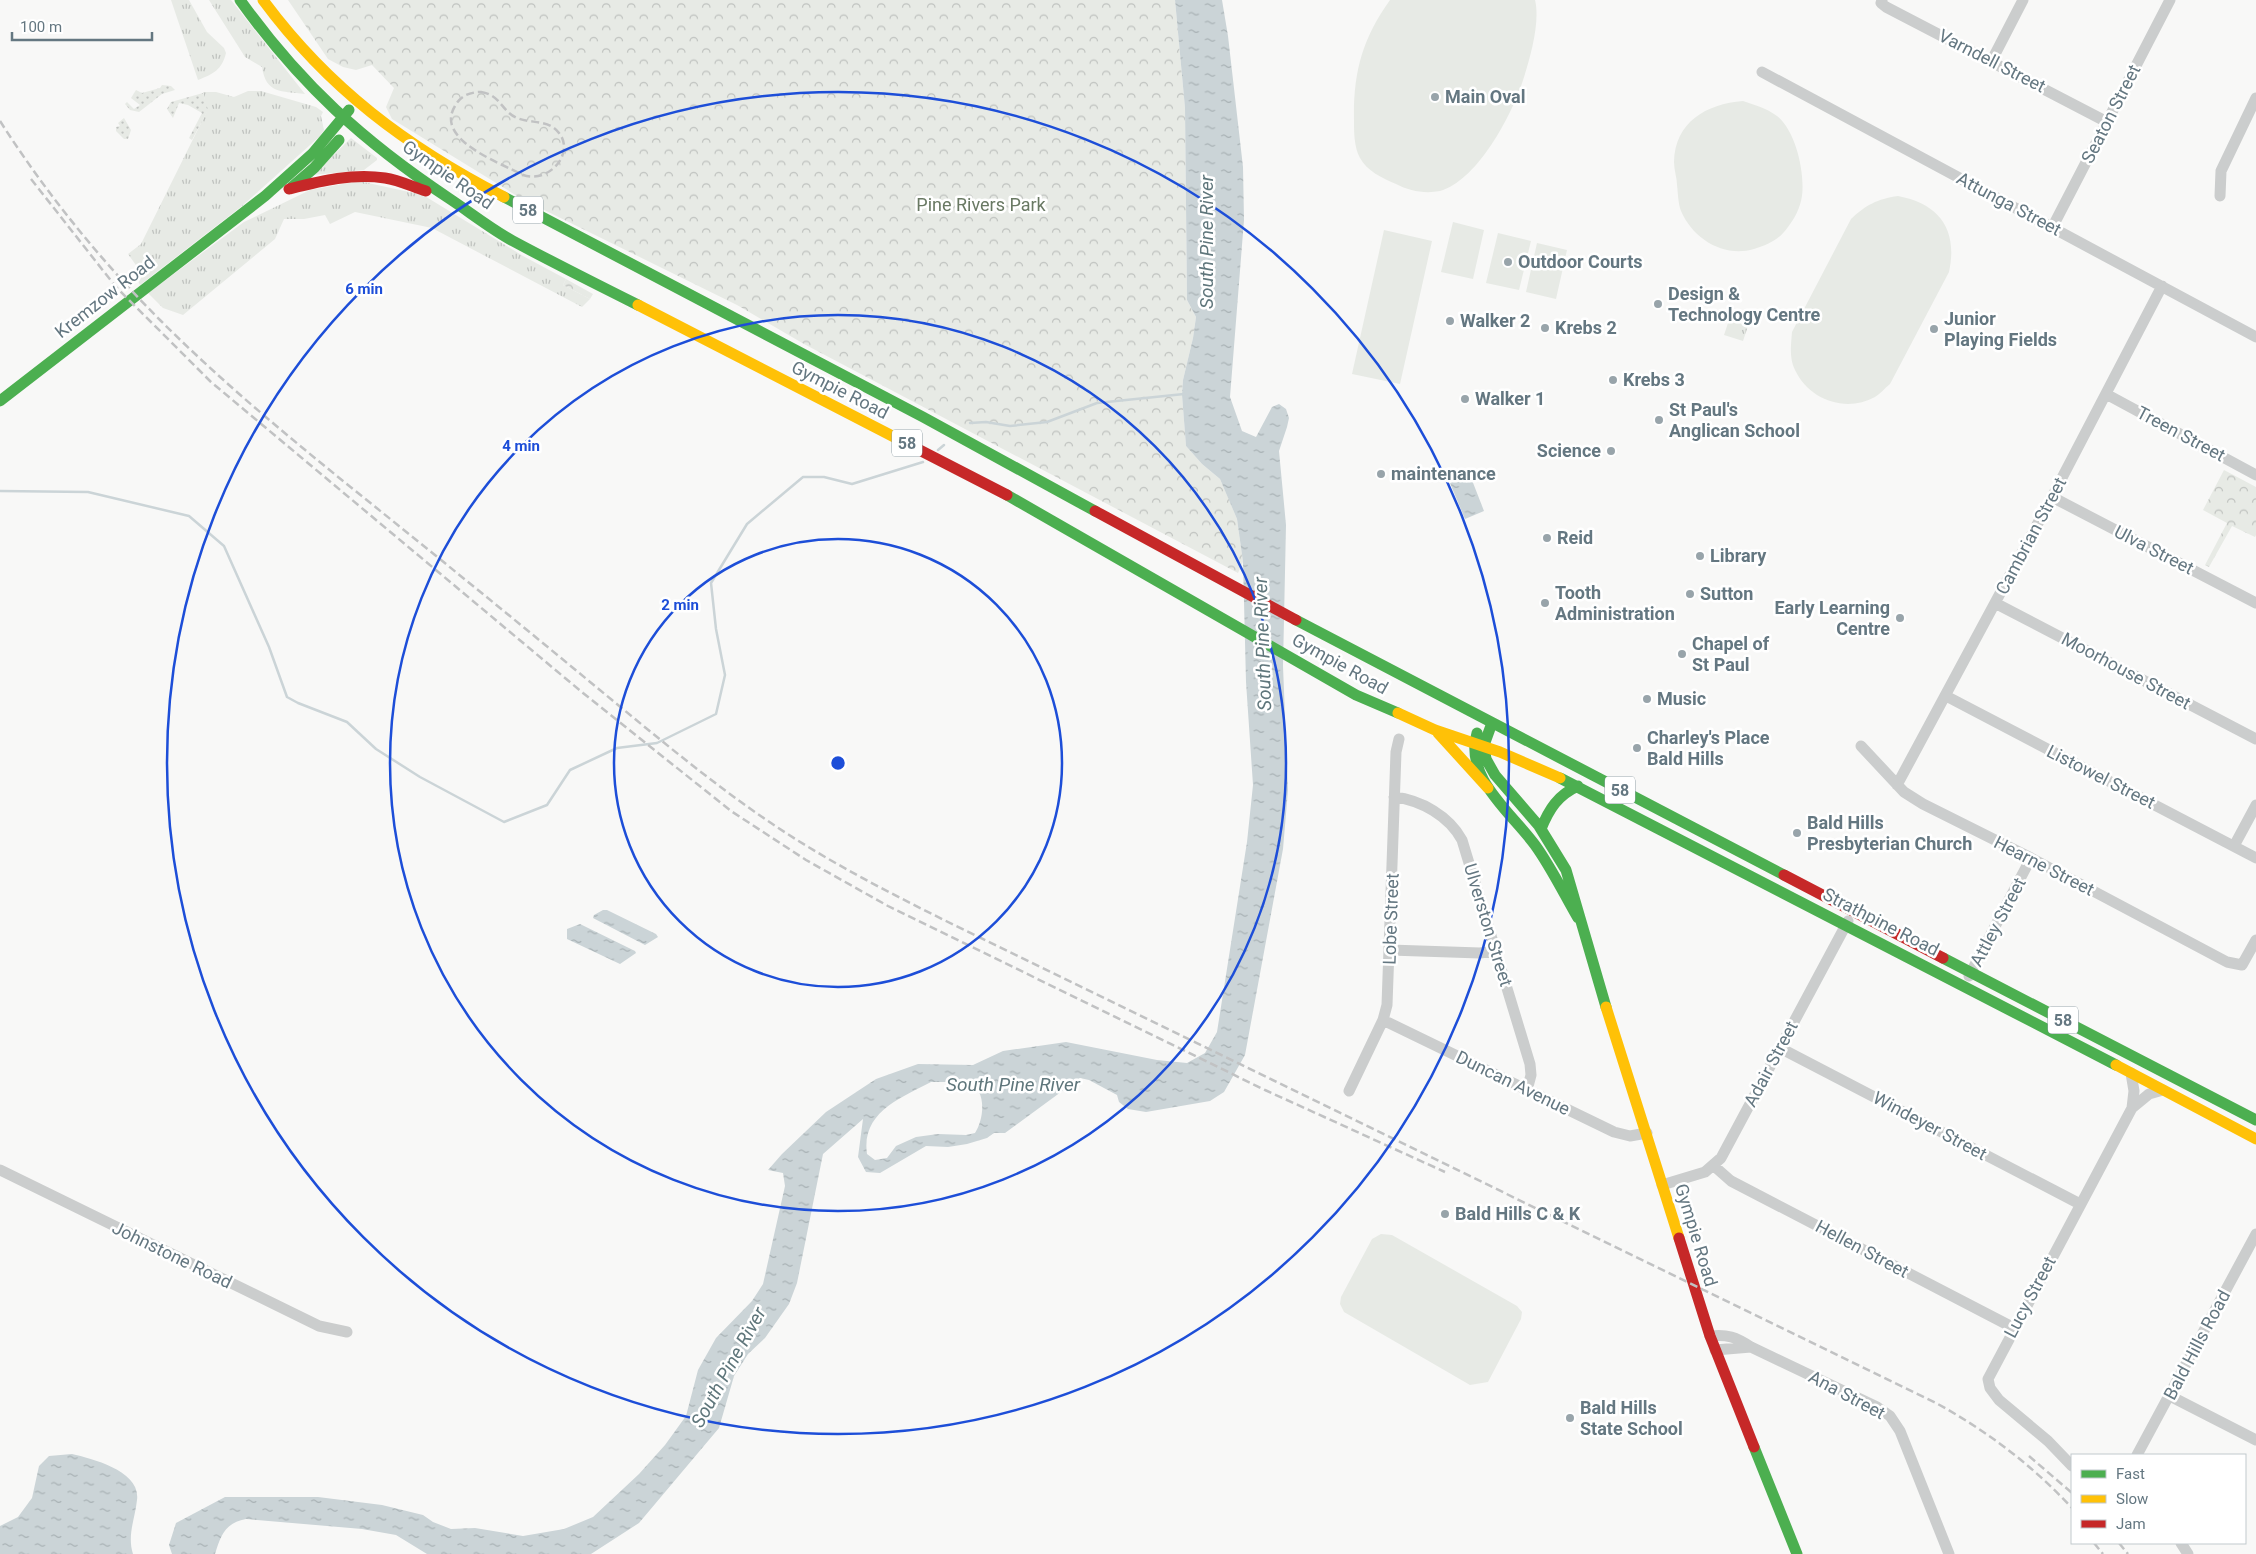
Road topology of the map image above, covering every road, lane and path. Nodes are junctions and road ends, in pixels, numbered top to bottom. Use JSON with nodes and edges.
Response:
{"nodes":[{"id":1,"x":240,"y":0,"type":"edge"},
{"id":2,"x":263,"y":0,"type":"edge"},
{"id":3,"x":1882,"y":0,"type":"edge"},
{"id":4,"x":2023,"y":0,"type":"edge"},
{"id":5,"x":2170,"y":0,"type":"edge"},
{"id":6,"x":1992,"y":60,"type":"junction"},
{"id":7,"x":1762,"y":72,"type":"dead end"},
{"id":8,"x":2256,"y":98,"type":"edge"},
{"id":9,"x":359,"y":104,"type":"junction"},
{"id":10,"x":2251,"y":118,"type":"edge"},
{"id":11,"x":346,"y":122,"type":"junction"},
{"id":12,"x":2107,"y":122,"type":"junction"},
{"id":13,"x":289,"y":189,"type":"junction"},
{"id":14,"x":2220,"y":196,"type":"dead end"},
{"id":15,"x":448,"y":197,"type":"junction"},
{"id":16,"x":233,"y":222,"type":"junction"},
{"id":17,"x":2052,"y":228,"type":"junction"},
{"id":18,"x":2162,"y":286,"type":"junction"},
{"id":19,"x":2256,"y":337,"type":"edge"},
{"id":20,"x":2106,"y":394,"type":"junction"},
{"id":21,"x":0,"y":401,"type":"edge"},
{"id":22,"x":2256,"y":475,"type":"edge"},
{"id":23,"x":2052,"y":497,"type":"junction"},
{"id":24,"x":2256,"y":602,"type":"edge"},
{"id":25,"x":1995,"y":603,"type":"junction"},
{"id":26,"x":1946,"y":696,"type":"junction"},
{"id":27,"x":1489,"y":721,"type":"junction"},
{"id":28,"x":1435,"y":730,"type":"junction"},
{"id":29,"x":1399,"y":739,"type":"dead end"},
{"id":30,"x":2256,"y":739,"type":"edge"},
{"id":31,"x":1479,"y":745,"type":"junction"},
{"id":32,"x":1860,"y":746,"type":"dead end"},
{"id":33,"x":1897,"y":785,"type":"junction"},
{"id":34,"x":1578,"y":786,"type":"junction"},
{"id":35,"x":1488,"y":788,"type":"junction"},
{"id":36,"x":1394,"y":797,"type":"junction"},
{"id":37,"x":2256,"y":805,"type":"edge"},
{"id":38,"x":1541,"y":829,"type":"junction"},
{"id":39,"x":2234,"y":846,"type":"junction"},
{"id":40,"x":2031,"y":858,"type":"junction"},
{"id":41,"x":2256,"y":858,"type":"edge"},
{"id":42,"x":1854,"y":911,"type":"junction"},
{"id":43,"x":1580,"y":920,"type":"junction"},
{"id":44,"x":1846,"y":924,"type":"junction"},
{"id":45,"x":2256,"y":940,"type":"edge"},
{"id":46,"x":1390,"y":950,"type":"junction"},
{"id":47,"x":1496,"y":951,"type":"junction"},
{"id":48,"x":1971,"y":972,"type":"junction"},
{"id":49,"x":1964,"y":986,"type":"junction"},
{"id":50,"x":1383,"y":1020,"type":"junction"},
{"id":51,"x":1780,"y":1048,"type":"junction"},
{"id":52,"x":2131,"y":1072,"type":"junction"},
{"id":53,"x":1527,"y":1090,"type":"junction"},
{"id":54,"x":2165,"y":1090,"type":"junction"},
{"id":55,"x":1349,"y":1091,"type":"dead end"},
{"id":56,"x":2132,"y":1108,"type":"junction"},
{"id":57,"x":2256,"y":1120,"type":"edge"},
{"id":58,"x":1647,"y":1133,"type":"junction"},
{"id":59,"x":2256,"y":1139,"type":"edge"},
{"id":60,"x":1714,"y":1166,"type":"junction"},
{"id":61,"x":0,"y":1170,"type":"edge"},
{"id":62,"x":1662,"y":1185,"type":"junction"},
{"id":63,"x":2080,"y":1204,"type":"junction"},
{"id":64,"x":2256,"y":1234,"type":"edge"},
{"id":65,"x":2014,"y":1328,"type":"junction"},
{"id":66,"x":347,"y":1332,"type":"dead end"},
{"id":67,"x":1710,"y":1336,"type":"junction"},
{"id":68,"x":1751,"y":1347,"type":"junction"},
{"id":69,"x":1715,"y":1350,"type":"junction"},
{"id":70,"x":2170,"y":1396,"type":"junction"},
{"id":71,"x":2256,"y":1440,"type":"edge"},
{"id":72,"x":2138,"y":1454,"type":"edge"},
{"id":73,"x":2071,"y":1465,"type":"edge"},
{"id":74,"x":1797,"y":1554,"type":"edge"},
{"id":75,"x":1949,"y":1554,"type":"edge"}],
"edges":[{"from":1,"to":11,"type":"main road","name":"Gympie Road","number":"58"},
{"from":2,"to":9,"type":"main road","name":"Gympie Road","number":"58"},
{"from":3,"to":6,"type":"street","name":"Varndell Street"},
{"from":4,"to":6,"type":"street"},
{"from":5,"to":12,"type":"street","name":"Seaton Street"},
{"from":6,"to":12,"type":"street","name":"Varndell Street"},
{"from":7,"to":17,"type":"street","name":"Attunga Street"},
{"from":8,"to":10,"type":"street"},
{"from":9,"to":11,"type":"main road","name":"Kremzow Road"},
{"from":9,"to":27,"type":"main road","name":"Gympie Road","number":"58"},
{"from":10,"to":14,"type":"street"},
{"from":11,"to":13,"type":"main road","name":"Kremzow Road"},
{"from":11,"to":15,"type":"main road","name":"Gympie Road","number":"58"},
{"from":11,"to":16,"type":"main road","name":"Kremzow Road"},
{"from":12,"to":17,"type":"street","name":"Seaton Street"},
{"from":13,"to":15,"type":"main road"},
{"from":13,"to":16,"type":"main road","name":"Kremzow Road"},
{"from":15,"to":28,"type":"main road","name":"Gympie Road","number":"58"},
{"from":16,"to":21,"type":"main road","name":"Kremzow Road"},
{"from":17,"to":18,"type":"street","name":"Attunga Street"},
{"from":18,"to":19,"type":"street","name":"Attunga Street"},
{"from":18,"to":20,"type":"street","name":"Cambrian Street"},
{"from":20,"to":22,"type":"street","name":"Treen Street"},
{"from":20,"to":23,"type":"street","name":"Cambrian Street"},
{"from":23,"to":24,"type":"street","name":"Ulva Street"},
{"from":23,"to":25,"type":"street","name":"Cambrian Street"},
{"from":25,"to":26,"type":"street","name":"Cambrian Street"},
{"from":25,"to":30,"type":"street","name":"Moorhouse Street"},
{"from":26,"to":33,"type":"street","name":"Cambrian Street"},
{"from":26,"to":39,"type":"street","name":"Listowel Street"},
{"from":27,"to":31,"type":"main road"},
{"from":27,"to":42,"type":"main road","name":"Strathpine Road","number":"58"},
{"from":28,"to":31,"type":"main road","name":"Gympie Road","number":"58"},
{"from":28,"to":35,"type":"main road"},
{"from":29,"to":36,"type":"street","name":"Lobe Street"},
{"from":31,"to":34,"type":"main road","name":"Strathpine Road","number":"58"},
{"from":31,"to":35,"type":"main road","name":"Gympie Road"},
{"from":31,"to":38,"type":"main road","name":"Gympie Road"},
{"from":32,"to":33,"type":"street","name":"Hearne Street"},
{"from":33,"to":40,"type":"street","name":"Hearne Street"},
{"from":34,"to":38,"type":"main road"},
{"from":34,"to":44,"type":"main road","name":"Strathpine Road","number":"58"},
{"from":35,"to":43,"type":"main road","name":"Gympie Road"},
{"from":36,"to":46,"type":"street","name":"Lobe Street"},
{"from":36,"to":47,"type":"street","name":"Ulverston Street"},
{"from":37,"to":39,"type":"street"},
{"from":38,"to":43,"type":"main road","name":"Gympie Road"},
{"from":39,"to":41,"type":"street","name":"Listowel Street"},
{"from":40,"to":45,"type":"street","name":"Hearne Street"},
{"from":40,"to":48,"type":"street","name":"Attley Street"},
{"from":42,"to":44,"type":"street","name":"Adair Street"},
{"from":42,"to":48,"type":"main road","name":"Strathpine Road","number":"58"},
{"from":43,"to":58,"type":"main road","name":"Gympie Road"},
{"from":44,"to":49,"type":"main road","name":"Strathpine Road","number":"58"},
{"from":44,"to":51,"type":"street","name":"Adair Street"},
{"from":46,"to":47,"type":"street"},
{"from":46,"to":50,"type":"street","name":"Lobe Street"},
{"from":47,"to":53,"type":"street","name":"Ulverston Street"},
{"from":48,"to":49,"type":"street","name":"Attley Street"},
{"from":48,"to":57,"type":"main road","name":"Strathpine Road","number":"58"},
{"from":49,"to":52,"type":"main road","name":"Strathpine Road","number":"58"},
{"from":50,"to":53,"type":"street","name":"Duncan Avenue"},
{"from":50,"to":55,"type":"street","name":"Lobe Street"},
{"from":51,"to":60,"type":"street","name":"Adair Street"},
{"from":51,"to":63,"type":"street","name":"Windeyer Street"},
{"from":52,"to":54,"type":"main road","name":"Strathpine Road","number":"58"},
{"from":52,"to":56,"type":"street","name":"Lucy Street"},
{"from":53,"to":58,"type":"street","name":"Duncan Avenue"},
{"from":54,"to":56,"type":"street","name":"Lucy Street"},
{"from":54,"to":59,"type":"main road","name":"Strathpine Road","number":"58"},
{"from":56,"to":63,"type":"street","name":"Lucy Street"},
{"from":58,"to":62,"type":"main road","name":"Gympie Road"},
{"from":60,"to":62,"type":"street","name":"Adair Street"},
{"from":60,"to":65,"type":"street","name":"Hellen Street"},
{"from":61,"to":66,"type":"street","name":"Johnstone Road"},
{"from":62,"to":67,"type":"main road","name":"Gympie Road"},
{"from":63,"to":65,"type":"street","name":"Lucy Street"},
{"from":64,"to":70,"type":"street","name":"Bald Hills Road"},
{"from":65,"to":73,"type":"street","name":"Lucy Street"},
{"from":67,"to":68,"type":"street","name":"Ana Street"},
{"from":67,"to":69,"type":"main road","name":"Gympie Road"},
{"from":68,"to":69,"type":"street"},
{"from":68,"to":75,"type":"street","name":"Ana Street"},
{"from":69,"to":74,"type":"main road","name":"Gympie Road"},
{"from":70,"to":71,"type":"street"},
{"from":70,"to":72,"type":"street","name":"Bald Hills Road"}]}
